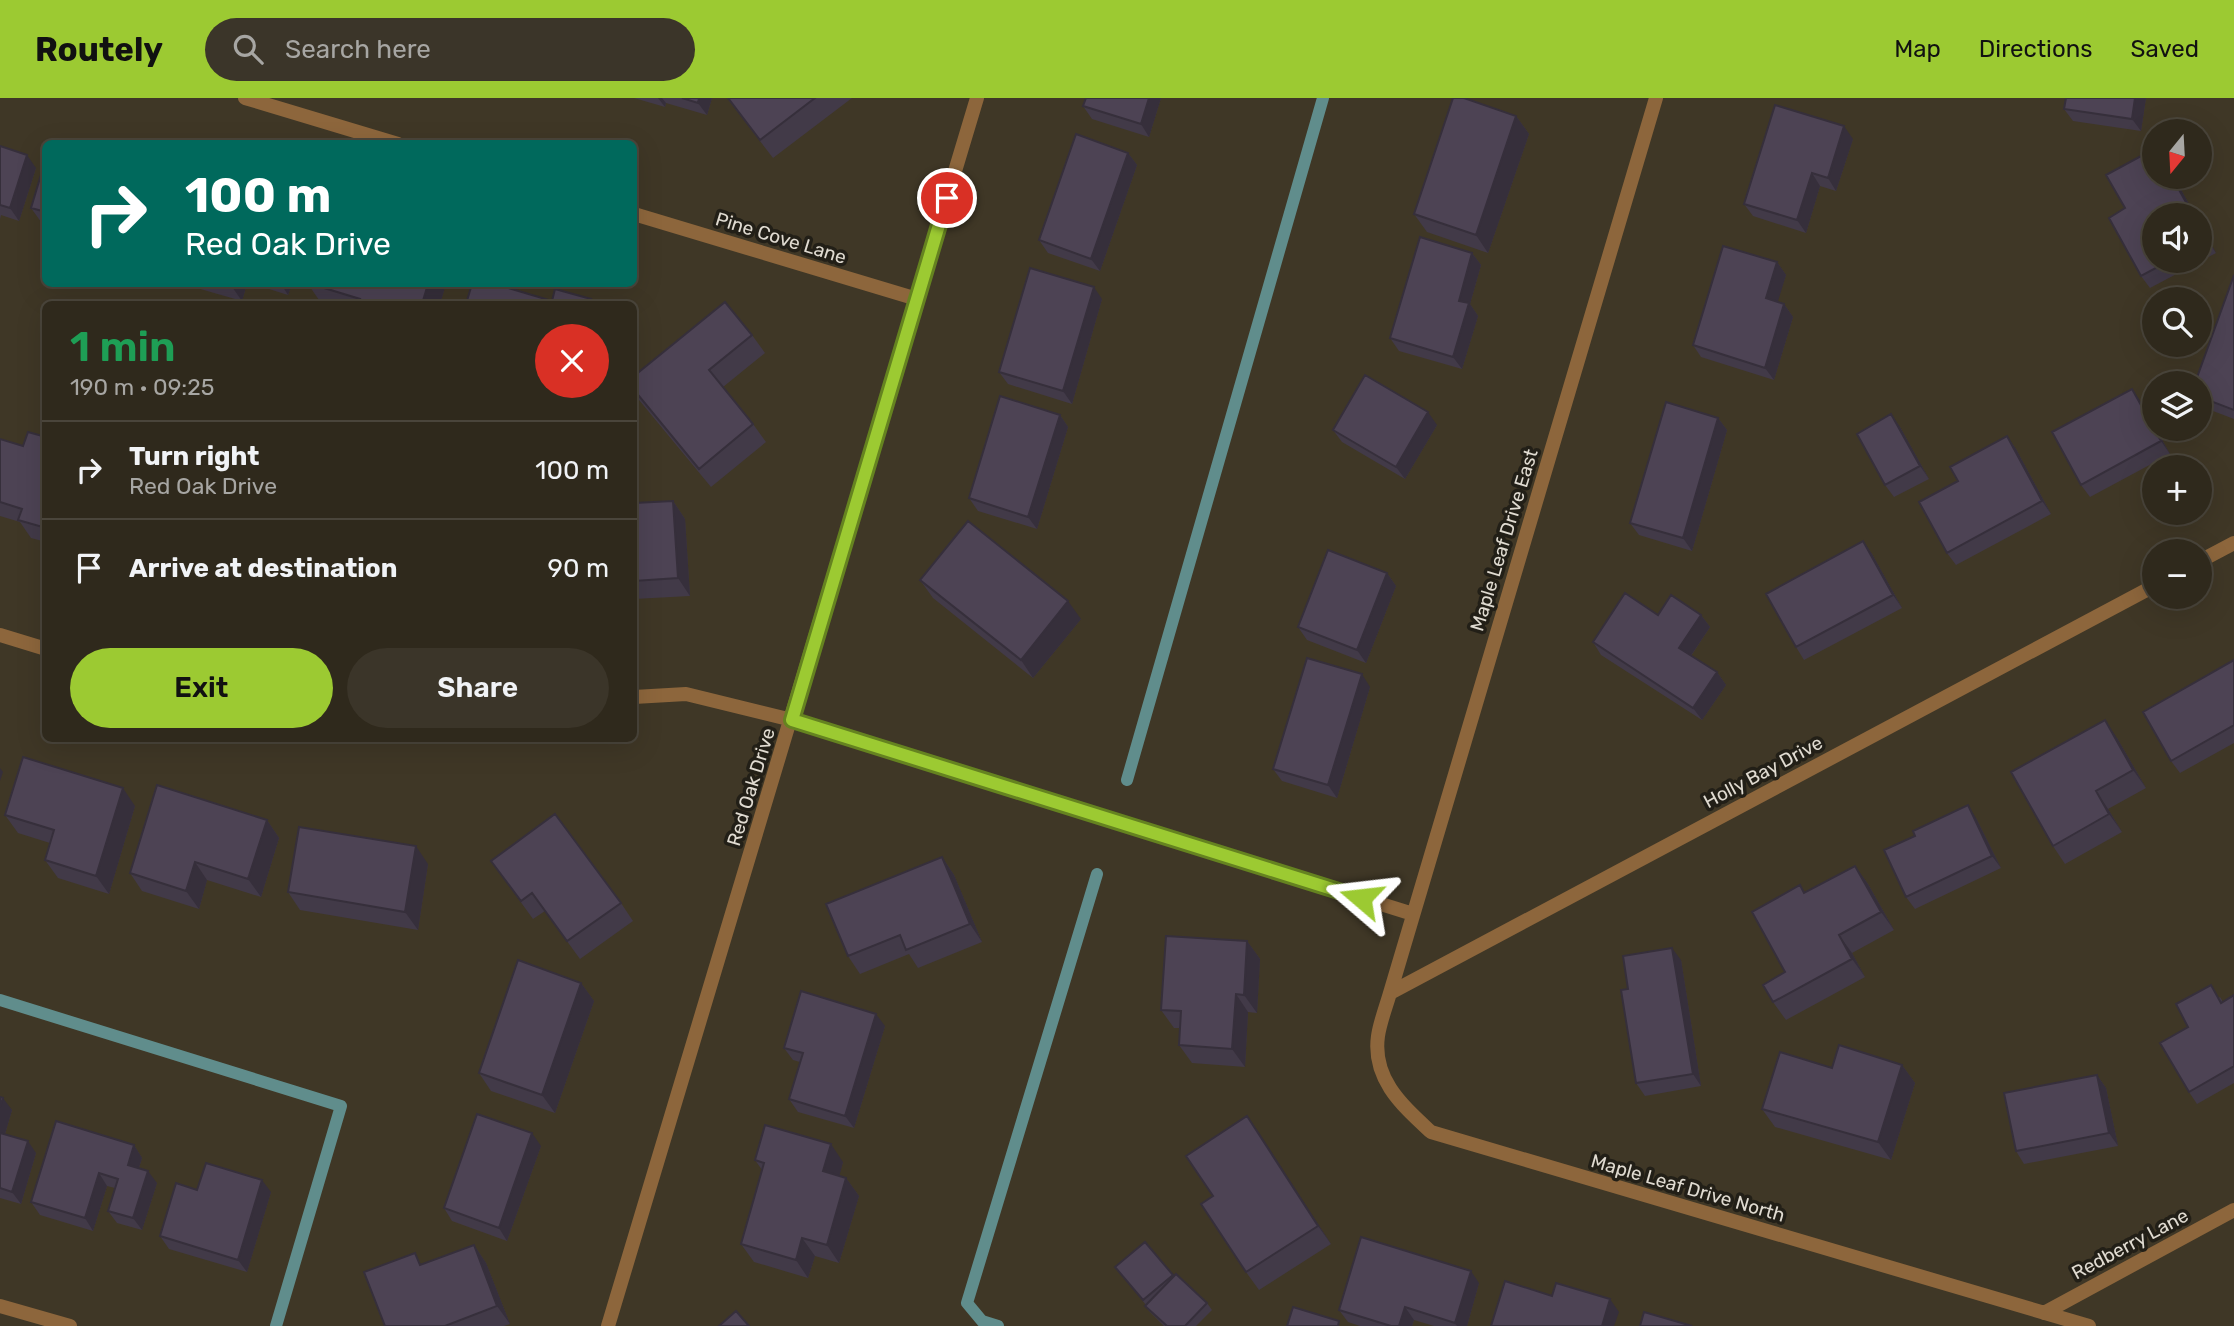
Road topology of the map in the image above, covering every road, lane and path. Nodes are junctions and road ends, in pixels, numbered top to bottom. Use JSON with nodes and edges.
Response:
{"nodes":[{"id":1,"x":245,"y":98,"type":"edge"},
{"id":2,"x":977,"y":98,"type":"edge"},
{"id":3,"x":1656,"y":98,"type":"edge"},
{"id":4,"x":385,"y":140,"type":"edge"},
{"id":5,"x":637,"y":215,"type":"edge"},
{"id":6,"x":918,"y":299,"type":"junction"},
{"id":7,"x":2234,"y":543,"type":"edge"},
{"id":8,"x":2212,"y":555,"type":"edge"},
{"id":9,"x":2142,"y":592,"type":"edge"},
{"id":10,"x":0,"y":635,"type":"edge"},
{"id":11,"x":42,"y":648,"type":"edge"},
{"id":12,"x":637,"y":697,"type":"edge"},
{"id":13,"x":792,"y":720,"type":"junction"},
{"id":14,"x":1413,"y":915,"type":"junction"},
{"id":15,"x":1390,"y":993,"type":"junction"},
{"id":16,"x":2234,"y":1210,"type":"edge"},
{"id":17,"x":0,"y":1306,"type":"edge"},
{"id":18,"x":2044,"y":1312,"type":"junction"},
{"id":19,"x":70,"y":1326,"type":"edge"},
{"id":20,"x":608,"y":1326,"type":"edge"},
{"id":21,"x":2089,"y":1326,"type":"edge"}],
"edges":[{"from":1,"to":4,"type":"street"},
{"from":2,"to":6,"type":"street","name":"Red Oak Drive"},
{"from":3,"to":14,"type":"street","name":"Maple Leaf Drive East"},
{"from":5,"to":6,"type":"street","name":"Pine Cove Lane"},
{"from":6,"to":13,"type":"street","name":"Red Oak Drive"},
{"from":7,"to":8,"type":"street"},
{"from":9,"to":15,"type":"street","name":"Holly Bay Drive"},
{"from":10,"to":11,"type":"street"},
{"from":12,"to":13,"type":"street"},
{"from":13,"to":14,"type":"street"},
{"from":13,"to":20,"type":"street","name":"Red Oak Drive"},
{"from":14,"to":15,"type":"street","name":"Maple Leaf Drive East"},
{"from":15,"to":18,"type":"street","name":"Maple Leaf Drive North"},
{"from":16,"to":18,"type":"street","name":"Redberry Lane"},
{"from":17,"to":19,"type":"street"},
{"from":18,"to":21,"type":"street","name":"Maple Leaf Drive North"}]}
